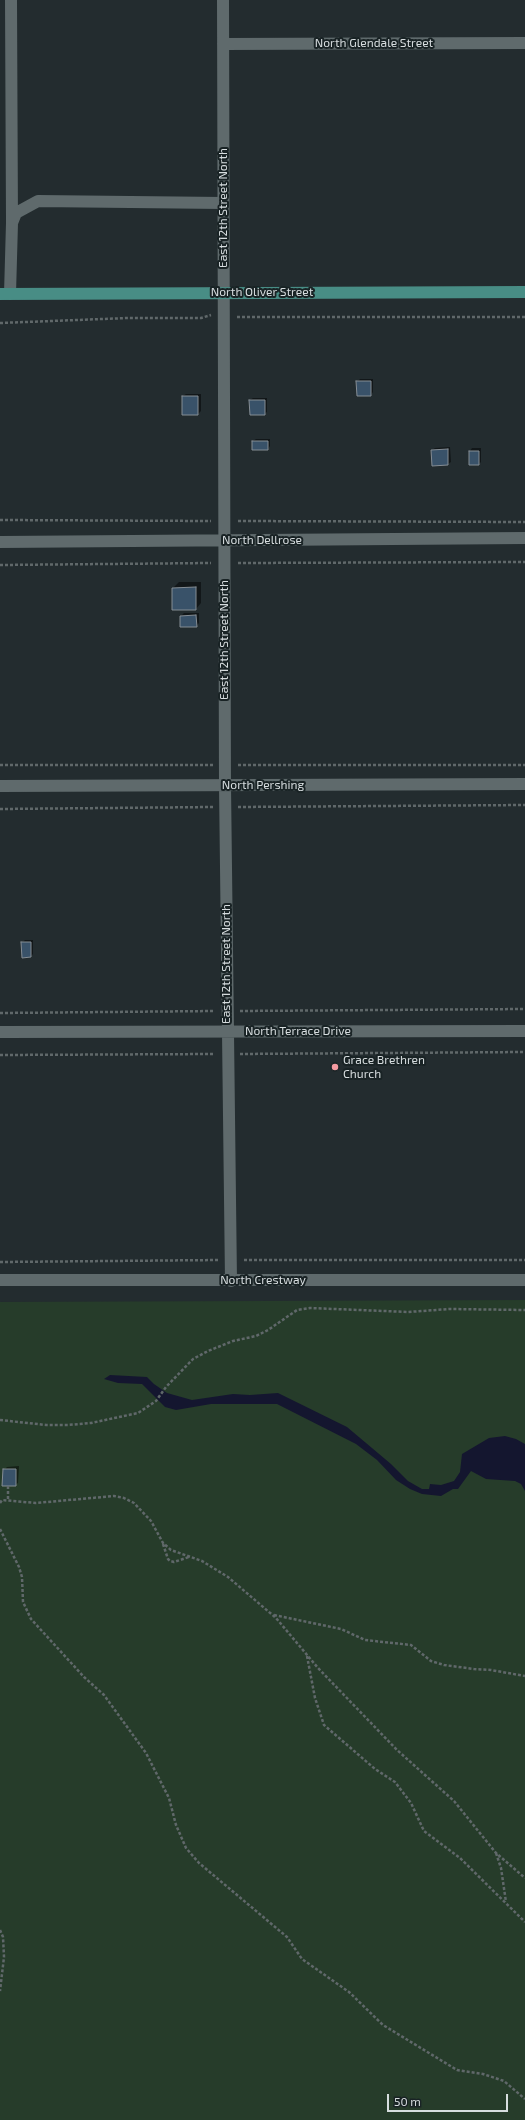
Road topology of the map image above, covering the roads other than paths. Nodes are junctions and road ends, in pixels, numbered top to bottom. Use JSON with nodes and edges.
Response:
{"nodes":[{"id":1,"x":12,"y":0,"type":"edge"},
{"id":2,"x":223,"y":0,"type":"edge"},
{"id":3,"x":525,"y":43,"type":"edge"},
{"id":4,"x":223,"y":44,"type":"junction"},
{"id":5,"x":223,"y":203,"type":"junction"},
{"id":6,"x":12,"y":223,"type":"junction"},
{"id":7,"x":223,"y":292,"type":"junction"},
{"id":8,"x":525,"y":292,"type":"edge"},
{"id":9,"x":5,"y":294,"type":"edge"},
{"id":10,"x":525,"y":538,"type":"edge"},
{"id":11,"x":224,"y":540,"type":"junction"},
{"id":12,"x":0,"y":542,"type":"edge"},
{"id":13,"x":525,"y":784,"type":"edge"},
{"id":14,"x":225,"y":785,"type":"junction"},
{"id":15,"x":0,"y":786,"type":"edge"},
{"id":16,"x":525,"y":1031,"type":"edge"},
{"id":17,"x":0,"y":1032,"type":"edge"},
{"id":18,"x":227,"y":1032,"type":"junction"},
{"id":19,"x":0,"y":1280,"type":"edge"},
{"id":20,"x":231,"y":1280,"type":"junction"},
{"id":21,"x":525,"y":1280,"type":"edge"}],
"edges":[{"from":1,"to":6,"type":"street"},
{"from":2,"to":4,"type":"street","name":"East 12th Street North"},
{"from":3,"to":4,"type":"street","name":"North Glendale Street"},
{"from":4,"to":5,"type":"street","name":"East 12th Street North"},
{"from":5,"to":6,"type":"street"},
{"from":5,"to":7,"type":"street","name":"East 12th Street North"},
{"from":6,"to":9,"type":"street"},
{"from":7,"to":8,"type":"main road","name":"North Oliver Street"},
{"from":7,"to":9,"type":"main road","name":"North Oliver Street"},
{"from":7,"to":11,"type":"street","name":"East 12th Street North"},
{"from":10,"to":11,"type":"street","name":"North Dellrose"},
{"from":11,"to":12,"type":"street","name":"North Dellrose"},
{"from":11,"to":14,"type":"street","name":"East 12th Street North"},
{"from":13,"to":14,"type":"street","name":"North Pershing"},
{"from":14,"to":15,"type":"street","name":"North Pershing"},
{"from":14,"to":18,"type":"street","name":"East 12th Street North"},
{"from":16,"to":18,"type":"street","name":"North Terrace Drive"},
{"from":17,"to":18,"type":"street","name":"North Terrace Drive"},
{"from":18,"to":20,"type":"street","name":"East 12th Street North"},
{"from":19,"to":20,"type":"street","name":"North Crestway"},
{"from":20,"to":21,"type":"street","name":"North Crestway"}]}
